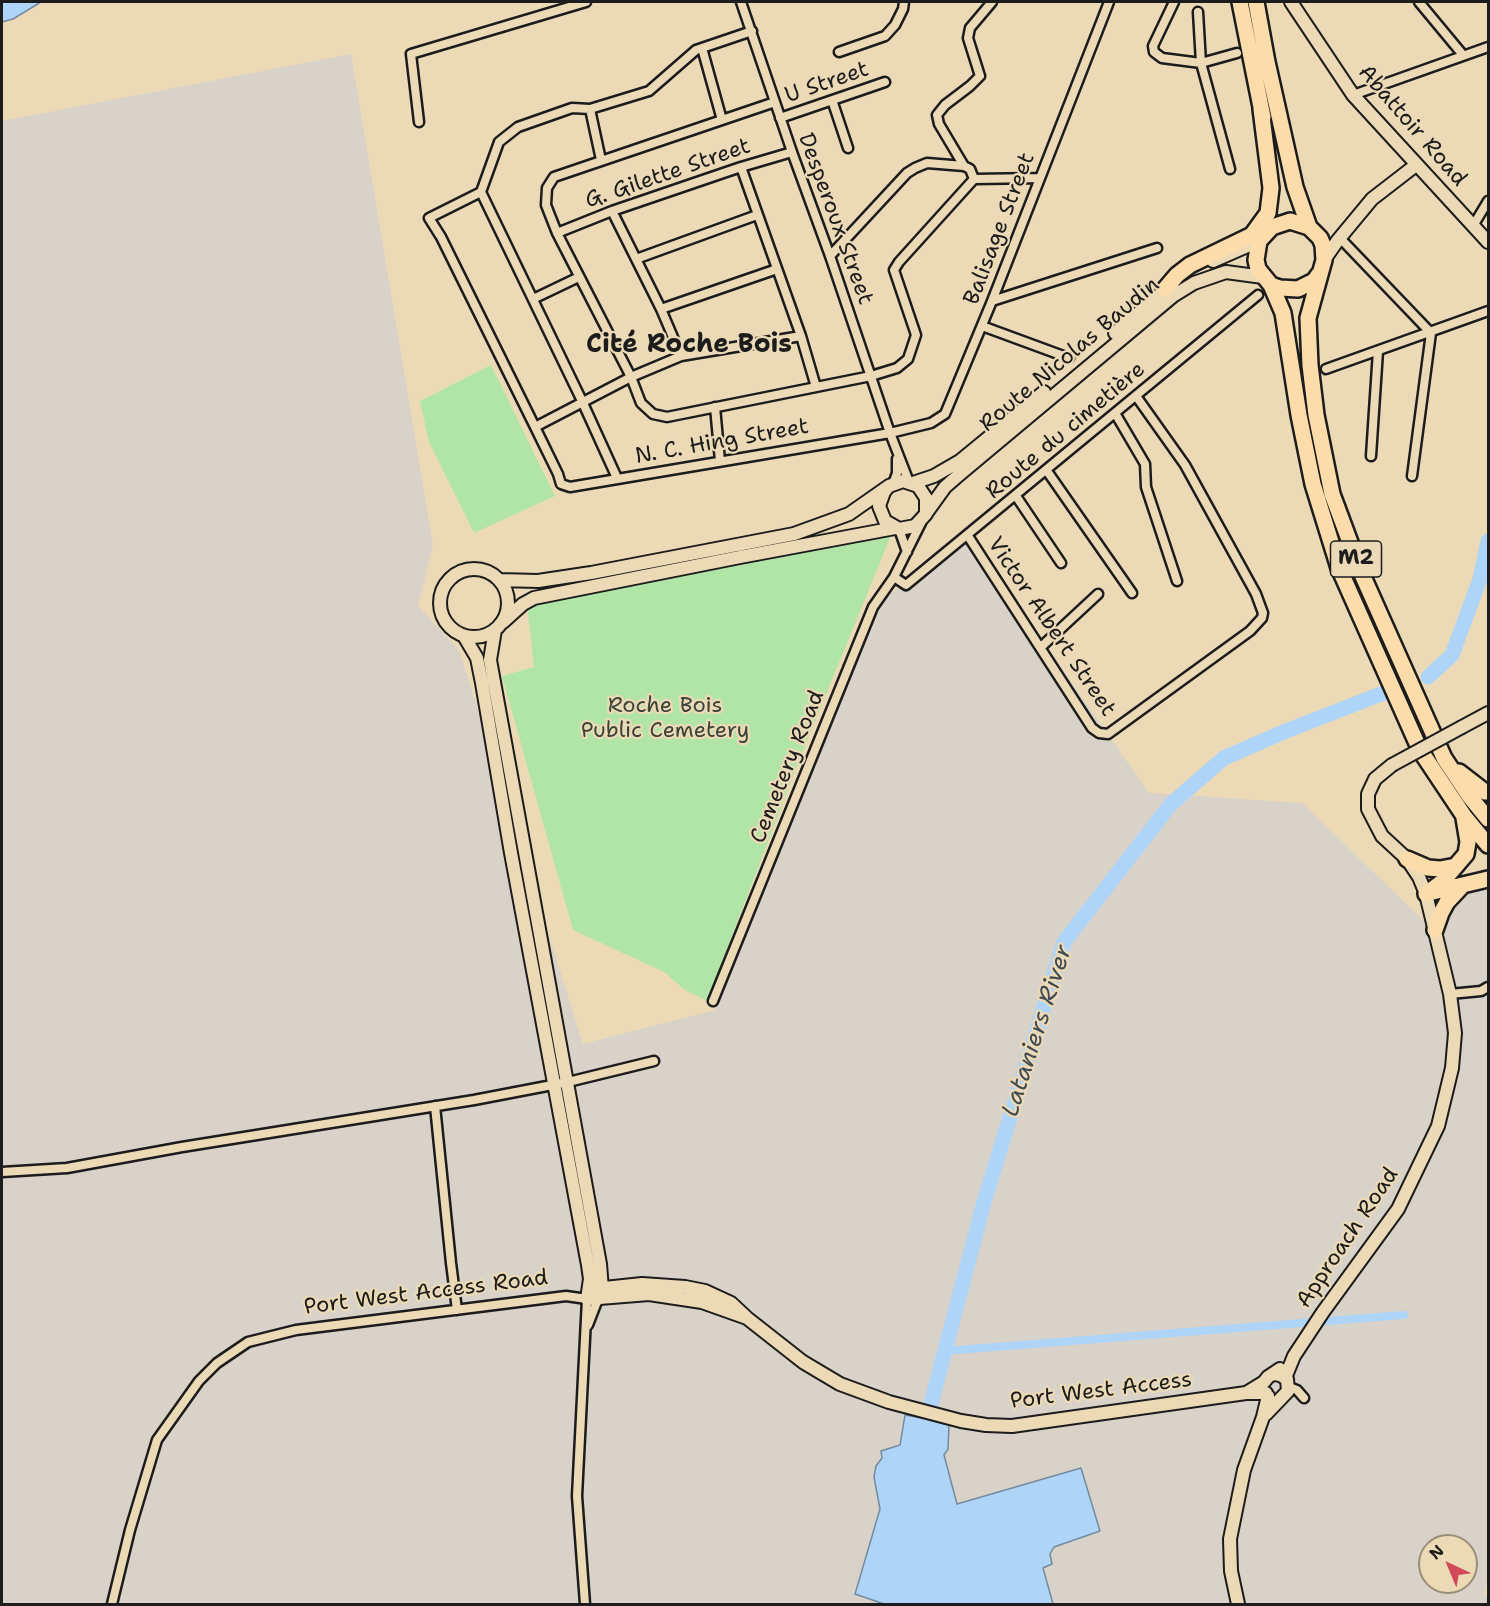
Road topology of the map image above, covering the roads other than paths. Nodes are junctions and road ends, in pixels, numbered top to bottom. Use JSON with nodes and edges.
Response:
{"nodes":[{"id":1,"x":586,"y":2,"type":"edge"},
{"id":2,"x":741,"y":2,"type":"edge"},
{"id":3,"x":904,"y":2,"type":"edge"},
{"id":4,"x":992,"y":2,"type":"edge"},
{"id":5,"x":1109,"y":2,"type":"edge"},
{"id":6,"x":1174,"y":2,"type":"edge"},
{"id":7,"x":1240,"y":2,"type":"edge"},
{"id":8,"x":1256,"y":2,"type":"edge"},
{"id":9,"x":1291,"y":2,"type":"edge"},
{"id":10,"x":1419,"y":2,"type":"edge"},
{"id":11,"x":1198,"y":12,"type":"dead end"},
{"id":12,"x":752,"y":31,"type":"junction"},
{"id":13,"x":1488,"y":47,"type":"edge"},
{"id":14,"x":702,"y":48,"type":"junction"},
{"id":15,"x":839,"y":52,"type":"dead end"},
{"id":16,"x":1237,"y":53,"type":"dead end"},
{"id":17,"x":1463,"y":55,"type":"junction"},
{"id":18,"x":1201,"y":63,"type":"junction"},
{"id":19,"x":885,"y":82,"type":"dead end"},
{"id":20,"x":1353,"y":95,"type":"junction"},
{"id":21,"x":832,"y":100,"type":"junction"},
{"id":22,"x":775,"y":102,"type":"junction"},
{"id":23,"x":590,"y":109,"type":"junction"},
{"id":24,"x":1261,"y":109,"type":"junction"},
{"id":25,"x":780,"y":118,"type":"junction"},
{"id":26,"x":722,"y":120,"type":"junction"},
{"id":27,"x":419,"y":122,"type":"dead end"},
{"id":28,"x":848,"y":148,"type":"dead end"},
{"id":29,"x":792,"y":152,"type":"junction"},
{"id":30,"x":602,"y":160,"type":"junction"},
{"id":31,"x":1416,"y":165,"type":"junction"},
{"id":32,"x":964,"y":166,"type":"junction"},
{"id":33,"x":741,"y":167,"type":"junction"},
{"id":34,"x":1230,"y":169,"type":"dead end"},
{"id":35,"x":1040,"y":178,"type":"junction"},
{"id":36,"x":974,"y":179,"type":"junction"},
{"id":37,"x":481,"y":192,"type":"junction"},
{"id":38,"x":1488,"y":201,"type":"edge"},
{"id":39,"x":612,"y":211,"type":"junction"},
{"id":40,"x":757,"y":215,"type":"junction"},
{"id":41,"x":1473,"y":226,"type":"junction"},
{"id":42,"x":1272,"y":227,"type":"junction"},
{"id":43,"x":1312,"y":229,"type":"junction"},
{"id":44,"x":557,"y":233,"type":"junction"},
{"id":45,"x":1339,"y":239,"type":"junction"},
{"id":46,"x":1259,"y":241,"type":"junction"},
{"id":47,"x":1488,"y":242,"type":"edge"},
{"id":48,"x":1157,"y":248,"type":"dead end"},
{"id":49,"x":830,"y":256,"type":"junction"},
{"id":50,"x":636,"y":258,"type":"junction"},
{"id":51,"x":1322,"y":267,"type":"junction"},
{"id":52,"x":777,"y":270,"type":"junction"},
{"id":53,"x":579,"y":277,"type":"junction"},
{"id":54,"x":1267,"y":281,"type":"junction"},
{"id":55,"x":1165,"y":289,"type":"junction"},
{"id":56,"x":1258,"y":295,"type":"dead end"},
{"id":57,"x":533,"y":299,"type":"junction"},
{"id":58,"x":992,"y":301,"type":"junction"},
{"id":59,"x":661,"y":309,"type":"junction"},
{"id":60,"x":1488,"y":311,"type":"edge"},
{"id":61,"x":982,"y":326,"type":"junction"},
{"id":62,"x":1431,"y":333,"type":"junction"},
{"id":63,"x":801,"y":336,"type":"junction"},
{"id":64,"x":1378,"y":351,"type":"junction"},
{"id":65,"x":681,"y":356,"type":"junction"},
{"id":66,"x":1069,"y":358,"type":"dead end"},
{"id":67,"x":1326,"y":369,"type":"dead end"},
{"id":68,"x":871,"y":376,"type":"junction"},
{"id":69,"x":631,"y":377,"type":"junction"},
{"id":70,"x":816,"y":387,"type":"junction"},
{"id":71,"x":1136,"y":396,"type":"junction"},
{"id":72,"x":582,"y":401,"type":"junction"},
{"id":73,"x":715,"y":407,"type":"junction"},
{"id":74,"x":1115,"y":413,"type":"junction"},
{"id":75,"x":535,"y":427,"type":"junction"},
{"id":76,"x":890,"y":433,"type":"junction"},
{"id":77,"x":897,"y":449,"type":"junction"},
{"id":78,"x":1371,"y":456,"type":"dead end"},
{"id":79,"x":720,"y":461,"type":"junction"},
{"id":80,"x":1047,"y":471,"type":"junction"},
{"id":81,"x":1412,"y":477,"type":"dead end"},
{"id":82,"x":617,"y":478,"type":"junction"},
{"id":83,"x":911,"y":483,"type":"junction"},
{"id":84,"x":891,"y":485,"type":"junction"},
{"id":85,"x":1016,"y":496,"type":"junction"},
{"id":86,"x":924,"y":518,"type":"junction"},
{"id":87,"x":897,"y":529,"type":"junction"},
{"id":88,"x":968,"y":536,"type":"junction"},
{"id":89,"x":908,"y":553,"type":"junction"},
{"id":90,"x":1061,"y":563,"type":"dead end"},
{"id":91,"x":894,"y":577,"type":"junction"},
{"id":92,"x":499,"y":580,"type":"junction"},
{"id":93,"x":1178,"y":581,"type":"dead end"},
{"id":94,"x":1132,"y":593,"type":"dead end"},
{"id":95,"x":1098,"y":594,"type":"dead end"},
{"id":96,"x":499,"y":626,"type":"junction"},
{"id":97,"x":464,"y":636,"type":"junction"},
{"id":98,"x":1041,"y":647,"type":"junction"},
{"id":99,"x":1488,"y":713,"type":"edge"},
{"id":100,"x":1444,"y":758,"type":"junction"},
{"id":101,"x":1488,"y":792,"type":"edge"},
{"id":102,"x":1464,"y":816,"type":"junction"},
{"id":103,"x":1488,"y":819,"type":"edge"},
{"id":104,"x":1488,"y":845,"type":"edge"},
{"id":105,"x":1407,"y":860,"type":"junction"},
{"id":106,"x":1456,"y":866,"type":"junction"},
{"id":107,"x":1488,"y":879,"type":"edge"},
{"id":108,"x":1463,"y":885,"type":"junction"},
{"id":109,"x":1426,"y":894,"type":"junction"},
{"id":110,"x":1435,"y":930,"type":"junction"},
{"id":111,"x":1488,"y":987,"type":"edge"},
{"id":112,"x":1450,"y":994,"type":"junction"},
{"id":113,"x":714,"y":1001,"type":"dead end"},
{"id":114,"x":654,"y":1061,"type":"dead end"},
{"id":115,"x":568,"y":1082,"type":"junction"},
{"id":116,"x":554,"y":1085,"type":"junction"},
{"id":117,"x":435,"y":1106,"type":"junction"},
{"id":118,"x":2,"y":1172,"type":"edge"},
{"id":119,"x":594,"y":1294,"type":"junction"},
{"id":120,"x":458,"y":1310,"type":"junction"},
{"id":121,"x":1283,"y":1380,"type":"junction"},
{"id":122,"x":1269,"y":1393,"type":"junction"},
{"id":123,"x":1304,"y":1398,"type":"dead end"},
{"id":124,"x":112,"y":1605,"type":"edge"},
{"id":125,"x":585,"y":1605,"type":"edge"},
{"id":126,"x":1239,"y":1605,"type":"edge"}],
"edges":[{"from":1,"to":27,"type":"street"},
{"from":2,"to":12,"type":"street","name":"Desperoux Street"},
{"from":3,"to":15,"type":"street"},
{"from":4,"to":32,"type":"street"},
{"from":5,"to":35,"type":"street","name":"Balisage Street"},
{"from":6,"to":18,"type":"street"},
{"from":7,"to":24,"type":"highway"},
{"from":8,"to":43,"type":"highway","number":"M2"},
{"from":9,"to":20,"type":"main road","name":"Abattoir Road"},
{"from":10,"to":17,"type":"street"},
{"from":11,"to":18,"type":"street"},
{"from":12,"to":14,"type":"street"},
{"from":12,"to":22,"type":"street","name":"Desperoux Street"},
{"from":13,"to":17,"type":"street"},
{"from":14,"to":23,"type":"street"},
{"from":14,"to":26,"type":"street"},
{"from":16,"to":18,"type":"street"},
{"from":17,"to":20,"type":"street"},
{"from":18,"to":34,"type":"street"},
{"from":19,"to":21,"type":"street","name":"U Street"},
{"from":20,"to":31,"type":"main road","name":"Abattoir Road"},
{"from":21,"to":25,"type":"street","name":"U Street"},
{"from":21,"to":28,"type":"street"},
{"from":22,"to":25,"type":"street","name":"Desperoux Street"},
{"from":22,"to":26,"type":"street"},
{"from":23,"to":30,"type":"street"},
{"from":23,"to":37,"type":"street"},
{"from":24,"to":42,"type":"highway"},
{"from":24,"to":55,"type":"highway"},
{"from":25,"to":29,"type":"street","name":"Desperoux Street"},
{"from":26,"to":30,"type":"street"},
{"from":29,"to":33,"type":"street","name":"G. Gilette Street"},
{"from":29,"to":49,"type":"street","name":"Desperoux Street"},
{"from":30,"to":44,"type":"street"},
{"from":31,"to":41,"type":"main road","name":"Abattoir Road"},
{"from":31,"to":45,"type":"main road"},
{"from":32,"to":36,"type":"street"},
{"from":32,"to":49,"type":"street"},
{"from":33,"to":39,"type":"street","name":"G. Gilette Street"},
{"from":33,"to":40,"type":"street"},
{"from":35,"to":36,"type":"street"},
{"from":35,"to":58,"type":"street","name":"Balisage Street"},
{"from":36,"to":68,"type":"street"},
{"from":37,"to":57,"type":"street"},
{"from":37,"to":75,"type":"street"},
{"from":38,"to":41,"type":"street"},
{"from":39,"to":44,"type":"street","name":"G. Gilette Street"},
{"from":39,"to":50,"type":"street"},
{"from":40,"to":50,"type":"street"},
{"from":40,"to":52,"type":"street"},
{"from":41,"to":47,"type":"main road","name":"Abattoir Road"},
{"from":42,"to":43,"type":"highway"},
{"from":42,"to":46,"type":"highway"},
{"from":43,"to":45,"type":"main road"},
{"from":43,"to":51,"type":"highway","number":"M2"},
{"from":44,"to":53,"type":"street"},
{"from":45,"to":51,"type":"main road"},
{"from":45,"to":62,"type":"street"},
{"from":46,"to":54,"type":"highway","number":"M2"},
{"from":46,"to":55,"type":"main road","name":"Route Nicolas Baudin"},
{"from":48,"to":58,"type":"street"},
{"from":49,"to":68,"type":"street","name":"Desperoux Street"},
{"from":50,"to":59,"type":"street"},
{"from":51,"to":54,"type":"highway"},
{"from":51,"to":100,"type":"highway","number":"M2"},
{"from":52,"to":59,"type":"street"},
{"from":52,"to":63,"type":"street"},
{"from":53,"to":57,"type":"street"},
{"from":53,"to":69,"type":"street"},
{"from":54,"to":86,"type":"main road","name":"Route Nicolas Baudin"},
{"from":54,"to":102,"type":"highway","number":"M2"},
{"from":55,"to":83,"type":"main road","name":"Route Nicolas Baudin"},
{"from":56,"to":71,"type":"street","name":"Route du cimetière"},
{"from":57,"to":72,"type":"street"},
{"from":58,"to":61,"type":"street","name":"Balisage Street"},
{"from":59,"to":65,"type":"street"},
{"from":60,"to":62,"type":"street"},
{"from":61,"to":66,"type":"street"},
{"from":61,"to":76,"type":"street","name":"Balisage Street"},
{"from":62,"to":64,"type":"street"},
{"from":62,"to":81,"type":"street"},
{"from":63,"to":65,"type":"street"},
{"from":63,"to":70,"type":"street"},
{"from":64,"to":67,"type":"street"},
{"from":64,"to":78,"type":"street"},
{"from":65,"to":69,"type":"street"},
{"from":68,"to":70,"type":"street"},
{"from":68,"to":76,"type":"street","name":"Desperoux Street"},
{"from":69,"to":72,"type":"street"},
{"from":69,"to":73,"type":"street"},
{"from":70,"to":73,"type":"street"},
{"from":71,"to":74,"type":"street","name":"Route du cimetière"},
{"from":71,"to":98,"type":"street","name":"Victor Albert Street"},
{"from":72,"to":75,"type":"street"},
{"from":72,"to":82,"type":"street"},
{"from":73,"to":79,"type":"street"},
{"from":74,"to":80,"type":"street","name":"Route du cimetière"},
{"from":74,"to":93,"type":"street"},
{"from":75,"to":82,"type":"street","name":"N. C. Hing Street"},
{"from":76,"to":77,"type":"street","name":"Desperoux Street"},
{"from":76,"to":79,"type":"street","name":"N. C. Hing Street"},
{"from":77,"to":83,"type":"street","name":"Desperoux Street"},
{"from":77,"to":84,"type":"street"},
{"from":79,"to":82,"type":"street","name":"N. C. Hing Street"},
{"from":80,"to":85,"type":"street","name":"Route du cimetière"},
{"from":80,"to":94,"type":"street"},
{"from":83,"to":84,"type":"main road"},
{"from":83,"to":86,"type":"main road"},
{"from":84,"to":87,"type":"main road"},
{"from":84,"to":92,"type":"main road"},
{"from":85,"to":88,"type":"street","name":"Route du cimetière"},
{"from":85,"to":90,"type":"street"},
{"from":86,"to":87,"type":"main road"},
{"from":86,"to":89,"type":"street","name":"Cemetery Road"},
{"from":87,"to":89,"type":"street"},
{"from":87,"to":96,"type":"main road"},
{"from":88,"to":91,"type":"street","name":"Route du cimetière"},
{"from":88,"to":98,"type":"street","name":"Victor Albert Street"},
{"from":89,"to":91,"type":"street","name":"Cemetery Road"},
{"from":91,"to":113,"type":"street","name":"Cemetery Road"},
{"from":92,"to":96,"type":"main road"},
{"from":92,"to":97,"type":"main road"},
{"from":95,"to":98,"type":"street"},
{"from":96,"to":97,"type":"main road"},
{"from":96,"to":115,"type":"main road"},
{"from":97,"to":116,"type":"main road"},
{"from":99,"to":105,"type":"main road","name":"Approach Road","bridge":true},
{"from":100,"to":101,"type":"highway"},
{"from":100,"to":103,"type":"highway","number":"M2"},
{"from":102,"to":104,"type":"highway","number":"M2"},
{"from":102,"to":106,"type":"highway"},
{"from":105,"to":106,"type":"highway"},
{"from":105,"to":109,"type":"main road","name":"Approach Road"},
{"from":106,"to":109,"type":"highway"},
{"from":107,"to":108,"type":"highway"},
{"from":108,"to":109,"type":"highway"},
{"from":108,"to":110,"type":"highway"},
{"from":109,"to":110,"type":"main road","name":"Approach Road"},
{"from":110,"to":112,"type":"main road","name":"Approach Road"},
{"from":111,"to":112,"type":"street"},
{"from":112,"to":121,"type":"main road","name":"Approach Road"},
{"from":114,"to":115,"type":"street"},
{"from":115,"to":116,"type":"street"},
{"from":115,"to":119,"type":"main road"},
{"from":116,"to":117,"type":"street"},
{"from":116,"to":119,"type":"main road"},
{"from":117,"to":118,"type":"street"},
{"from":117,"to":120,"type":"street"},
{"from":119,"to":120,"type":"street","name":"Port West Access Road"},
{"from":119,"to":122,"type":"main road","name":"Port West Access"},
{"from":119,"to":125,"type":"street"},
{"from":120,"to":124,"type":"street","name":"Port West Access Road"},
{"from":121,"to":122,"type":"main road"},
{"from":121,"to":122,"type":"main road"},
{"from":121,"to":123,"type":"street"},
{"from":122,"to":126,"type":"main road"}]}
